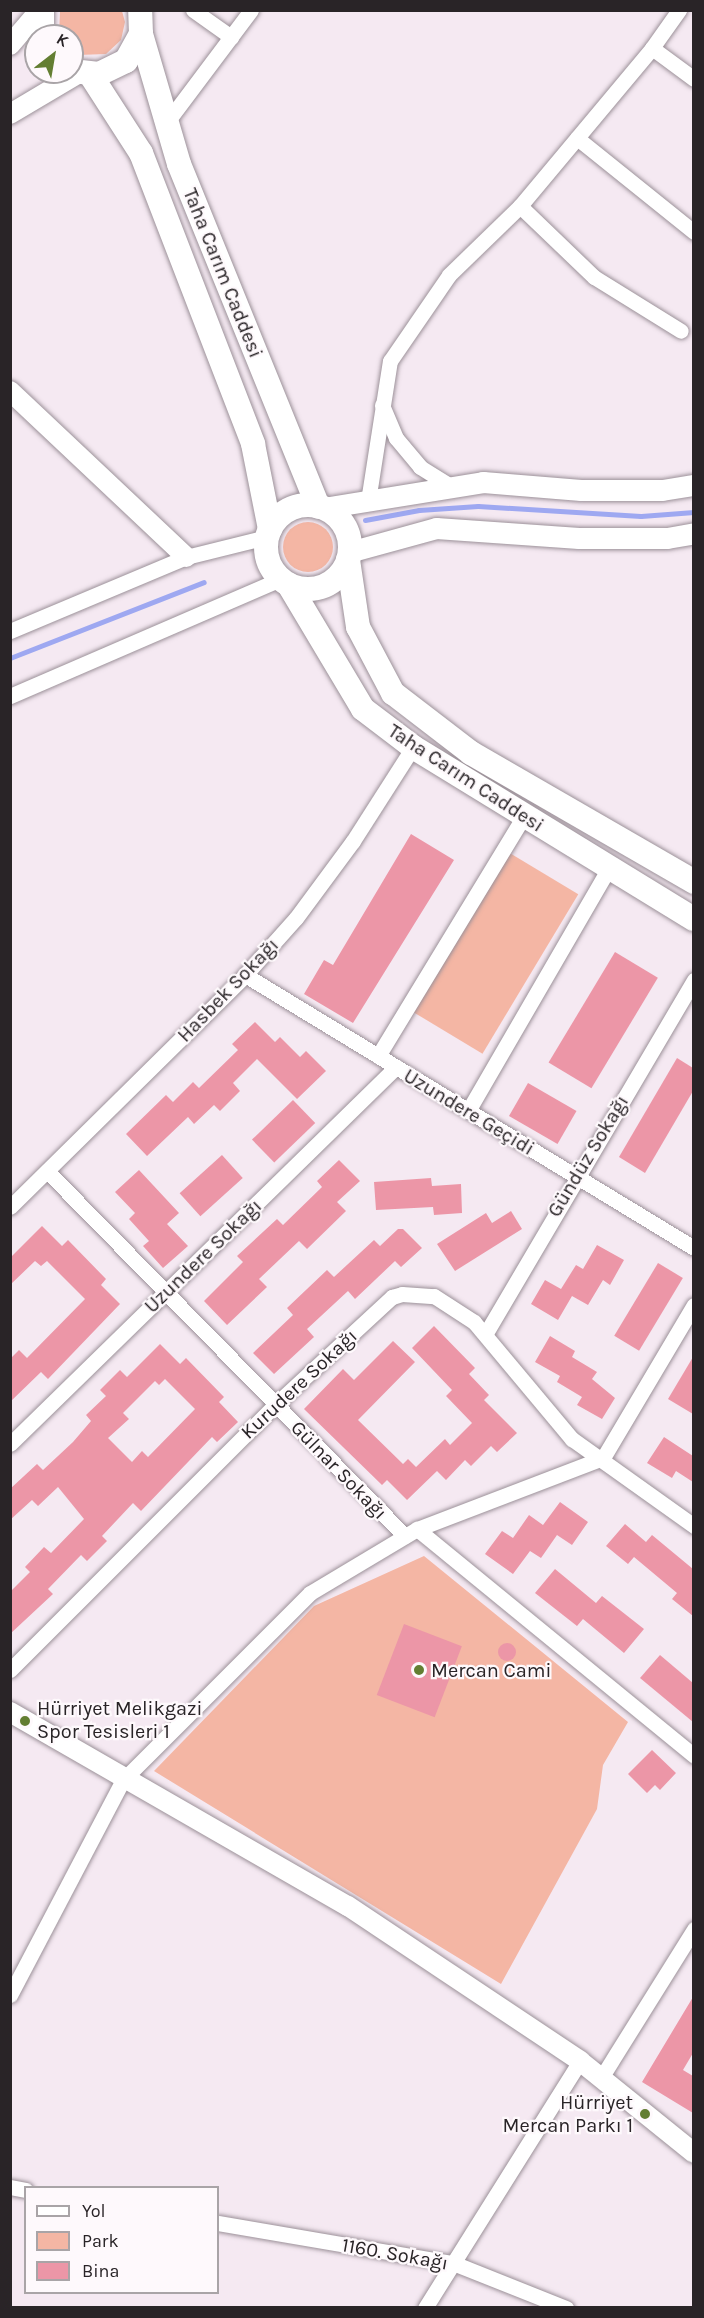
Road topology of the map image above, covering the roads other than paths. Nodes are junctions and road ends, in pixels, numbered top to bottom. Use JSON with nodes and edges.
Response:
{"nodes":[{"id":1,"x":41,"y":10,"type":"edge"},
{"id":2,"x":140,"y":10,"type":"edge"},
{"id":3,"x":193,"y":10,"type":"edge"},
{"id":4,"x":251,"y":10,"type":"edge"},
{"id":5,"x":679,"y":10,"type":"edge"},
{"id":6,"x":141,"y":34,"type":"junction"},
{"id":7,"x":231,"y":37,"type":"junction"},
{"id":8,"x":10,"y":45,"type":"edge"},
{"id":9,"x":652,"y":48,"type":"junction"},
{"id":10,"x":84,"y":72,"type":"edge"},
{"id":11,"x":84,"y":77,"type":"edge"},
{"id":12,"x":693,"y":79,"type":"edge"},
{"id":13,"x":60,"y":84,"type":"edge"},
{"id":14,"x":10,"y":114,"type":"edge"},
{"id":15,"x":167,"y":122,"type":"junction"},
{"id":16,"x":576,"y":138,"type":"junction"},
{"id":17,"x":520,"y":206,"type":"junction"},
{"id":18,"x":693,"y":232,"type":"edge"},
{"id":19,"x":681,"y":331,"type":"dead end"},
{"id":20,"x":14,"y":398,"type":"edge"},
{"id":21,"x":382,"y":404,"type":"junction"},
{"id":22,"x":693,"y":485,"type":"edge"},
{"id":23,"x":452,"y":487,"type":"junction"},
{"id":24,"x":368,"y":501,"type":"junction"},
{"id":25,"x":321,"y":508,"type":"junction"},
{"id":26,"x":268,"y":533,"type":"junction"},
{"id":27,"x":693,"y":533,"type":"edge"},
{"id":28,"x":348,"y":556,"type":"junction"},
{"id":29,"x":186,"y":557,"type":"junction"},
{"id":30,"x":285,"y":582,"type":"junction"},
{"id":31,"x":10,"y":631,"type":"edge"},
{"id":32,"x":10,"y":696,"type":"edge"},
{"id":33,"x":413,"y":747,"type":"junction"},
{"id":34,"x":524,"y":816,"type":"junction"},
{"id":35,"x":609,"y":868,"type":"junction"},
{"id":36,"x":693,"y":882,"type":"edge"},
{"id":37,"x":693,"y":919,"type":"edge"},
{"id":38,"x":245,"y":975,"type":"junction"},
{"id":39,"x":693,"y":980,"type":"edge"},
{"id":40,"x":378,"y":1056,"type":"junction"},
{"id":41,"x":396,"y":1067,"type":"junction"},
{"id":42,"x":468,"y":1111,"type":"junction"},
{"id":43,"x":48,"y":1171,"type":"junction"},
{"id":44,"x":575,"y":1176,"type":"junction"},
{"id":45,"x":10,"y":1207,"type":"edge"},
{"id":46,"x":693,"y":1248,"type":"edge"},
{"id":47,"x":166,"y":1292,"type":"junction"},
{"id":48,"x":693,"y":1305,"type":"edge"},
{"id":49,"x":486,"y":1333,"type":"junction"},
{"id":50,"x":276,"y":1404,"type":"junction"},
{"id":51,"x":10,"y":1444,"type":"edge"},
{"id":52,"x":603,"y":1458,"type":"junction"},
{"id":53,"x":693,"y":1526,"type":"edge"},
{"id":54,"x":411,"y":1533,"type":"junction"},
{"id":55,"x":10,"y":1670,"type":"edge"},
{"id":56,"x":10,"y":1712,"type":"edge"},
{"id":57,"x":693,"y":1756,"type":"edge"},
{"id":58,"x":123,"y":1780,"type":"junction"},
{"id":59,"x":693,"y":1929,"type":"edge"},
{"id":60,"x":10,"y":1995,"type":"edge"},
{"id":61,"x":580,"y":2061,"type":"junction"},
{"id":62,"x":601,"y":2078,"type":"junction"},
{"id":63,"x":693,"y":2153,"type":"edge"},
{"id":64,"x":219,"y":2223,"type":"edge"},
{"id":65,"x":453,"y":2263,"type":"junction"},
{"id":66,"x":425,"y":2307,"type":"edge"},
{"id":67,"x":566,"y":2307,"type":"edge"}],
"edges":[{"from":1,"to":8,"type":"street"},
{"from":2,"to":6,"type":"main road","name":"Taha Carım Caddesi"},
{"from":3,"to":7,"type":"street"},
{"from":4,"to":7,"type":"street"},
{"from":5,"to":9,"type":"street"},
{"from":6,"to":10,"type":"main road"},
{"from":6,"to":15,"type":"main road","name":"Taha Carım Caddesi"},
{"from":7,"to":15,"type":"street"},
{"from":9,"to":12,"type":"street"},
{"from":9,"to":16,"type":"street"},
{"from":11,"to":26,"type":"main road","name":"Taha Carım Caddesi"},
{"from":13,"to":14,"type":"street"},
{"from":15,"to":25,"type":"main road","name":"Taha Carım Caddesi"},
{"from":16,"to":17,"type":"street"},
{"from":16,"to":18,"type":"street"},
{"from":17,"to":19,"type":"street"},
{"from":17,"to":21,"type":"street"},
{"from":20,"to":29,"type":"street"},
{"from":21,"to":23,"type":"street"},
{"from":21,"to":24,"type":"street"},
{"from":22,"to":23,"type":"main road"},
{"from":23,"to":24,"type":"main road"},
{"from":24,"to":25,"type":"main road"},
{"from":25,"to":26,"type":"main road"},
{"from":25,"to":28,"type":"main road"},
{"from":26,"to":29,"type":"street"},
{"from":26,"to":30,"type":"main road"},
{"from":27,"to":28,"type":"main road"},
{"from":28,"to":30,"type":"main road"},
{"from":28,"to":36,"type":"main road","name":"Taha Carım Caddesi"},
{"from":29,"to":31,"type":"street"},
{"from":30,"to":32,"type":"street"},
{"from":30,"to":33,"type":"main road","name":"Taha Carım Caddesi"},
{"from":33,"to":34,"type":"main road","name":"Taha Carım Caddesi"},
{"from":33,"to":38,"type":"street","name":"Hasbek Sokağı"},
{"from":34,"to":35,"type":"main road","name":"Taha Carım Caddesi"},
{"from":34,"to":40,"type":"street"},
{"from":35,"to":37,"type":"main road","name":"Taha Carım Caddesi"},
{"from":35,"to":42,"type":"street"},
{"from":38,"to":40,"type":"street","name":"Uzundere Geçidi"},
{"from":38,"to":43,"type":"street","name":"Hasbek Sokağı"},
{"from":39,"to":44,"type":"street","name":"Gündüz Sokağı"},
{"from":40,"to":41,"type":"street","name":"Uzundere Geçidi"},
{"from":41,"to":42,"type":"street","name":"Uzundere Geçidi"},
{"from":41,"to":47,"type":"street","name":"Uzundere Sokağı"},
{"from":42,"to":44,"type":"street","name":"Uzundere Geçidi"},
{"from":43,"to":45,"type":"street","name":"Hasbek Sokağı"},
{"from":43,"to":47,"type":"street","name":"Gülnar Sokağı"},
{"from":44,"to":46,"type":"street","name":"Uzundere Geçidi"},
{"from":44,"to":49,"type":"street","name":"Gündüz Sokağı"},
{"from":47,"to":50,"type":"street","name":"Gülnar Sokağı"},
{"from":47,"to":51,"type":"street","name":"Uzundere Sokağı"},
{"from":48,"to":52,"type":"street"},
{"from":49,"to":50,"type":"street","name":"Kurudere Sokağı"},
{"from":49,"to":52,"type":"street","name":"Kurudere Sokağı"},
{"from":50,"to":54,"type":"street","name":"Gülnar Sokağı"},
{"from":50,"to":55,"type":"street","name":"Kurudere Sokağı"},
{"from":52,"to":53,"type":"street","name":"Kurudere Sokağı"},
{"from":52,"to":54,"type":"street"},
{"from":54,"to":57,"type":"street","name":"Gülnar Sokağı"},
{"from":54,"to":58,"type":"street"},
{"from":56,"to":58,"type":"street"},
{"from":58,"to":60,"type":"street"},
{"from":58,"to":61,"type":"street"},
{"from":59,"to":62,"type":"street"},
{"from":61,"to":62,"type":"street"},
{"from":61,"to":65,"type":"street"},
{"from":62,"to":63,"type":"street"},
{"from":64,"to":65,"type":"street","name":"1160. Sokağı"},
{"from":65,"to":66,"type":"street"},
{"from":65,"to":67,"type":"street","name":"1160. Sokağı"}]}
